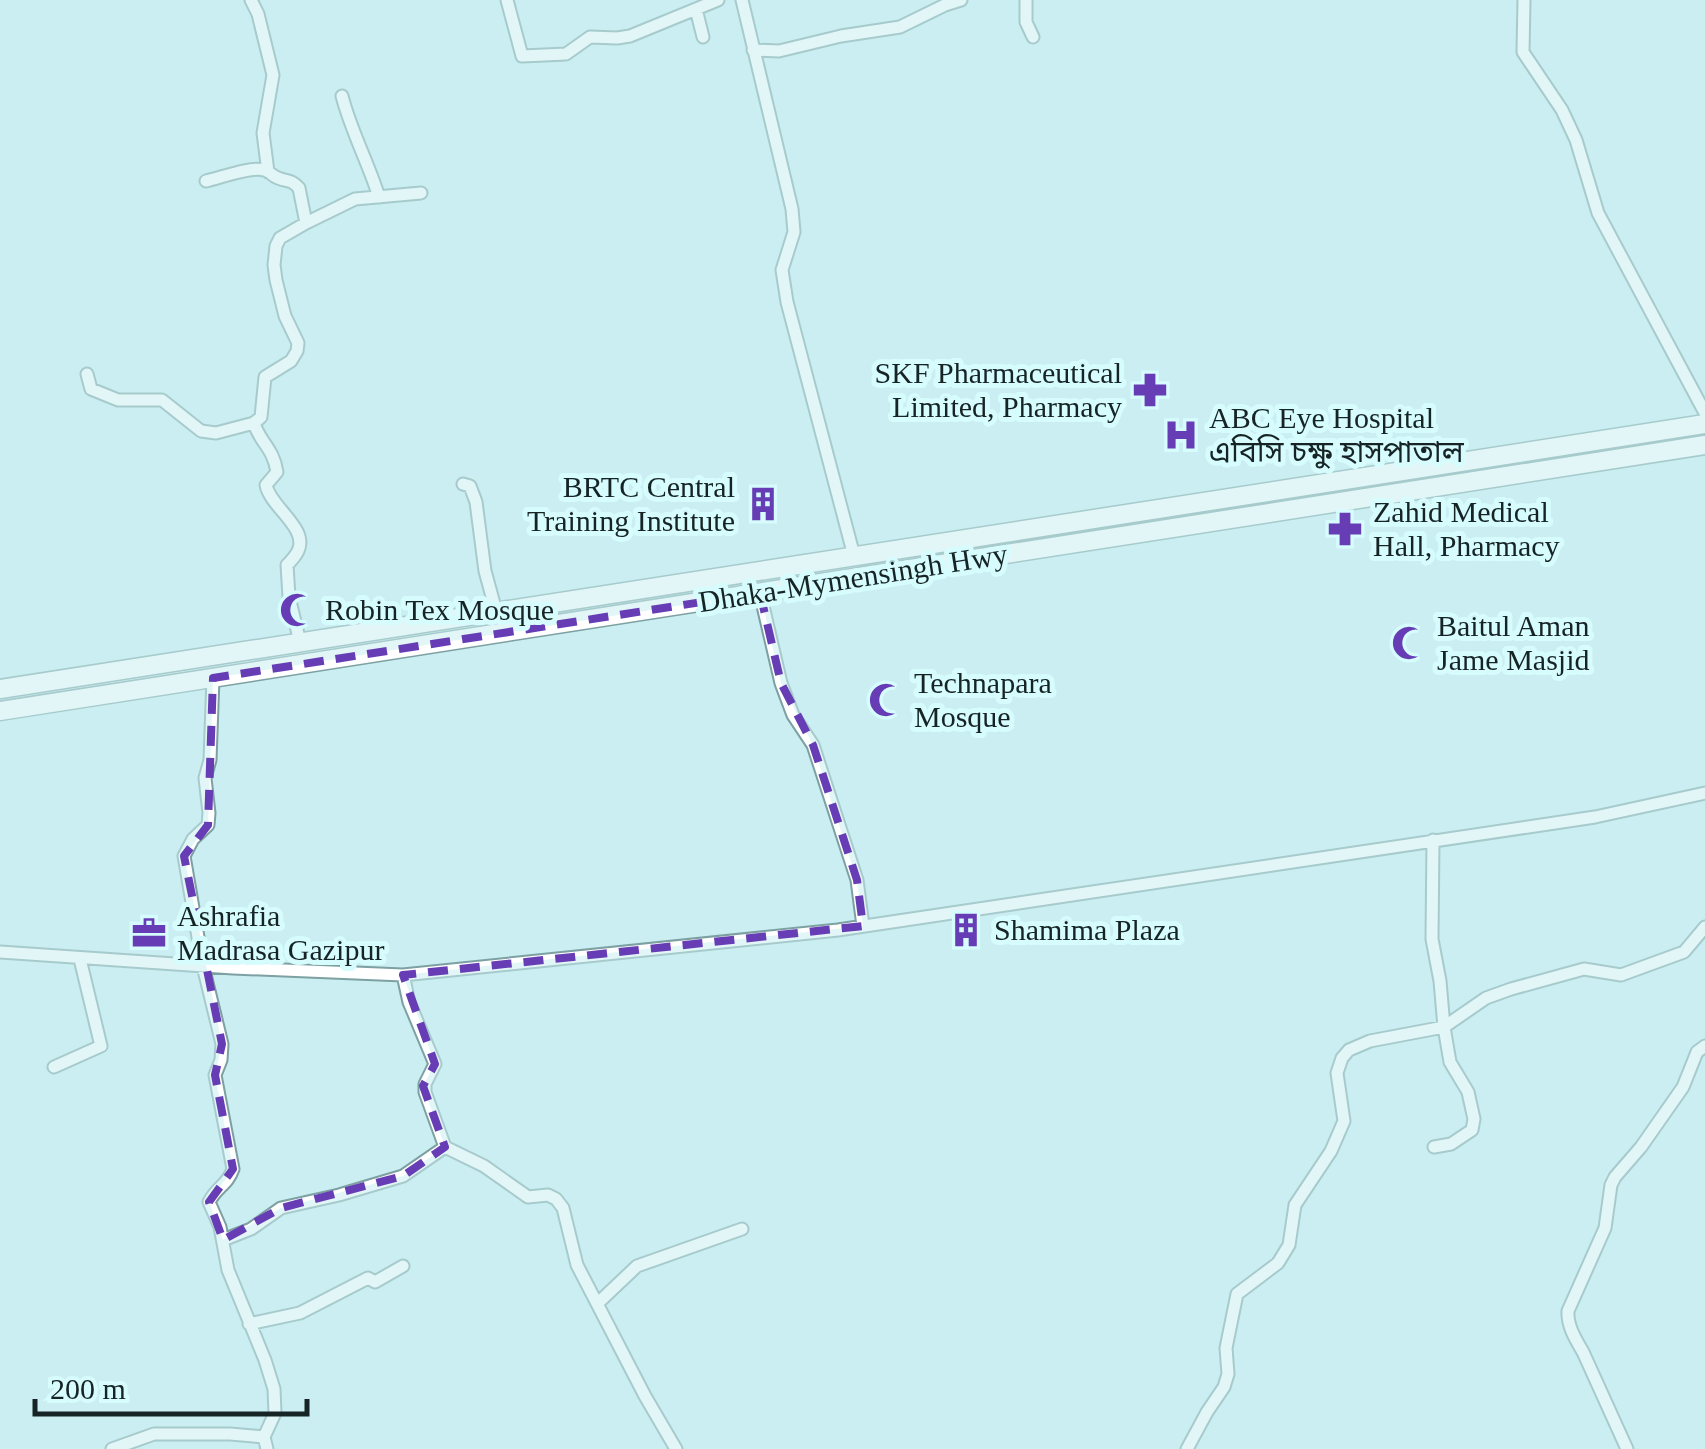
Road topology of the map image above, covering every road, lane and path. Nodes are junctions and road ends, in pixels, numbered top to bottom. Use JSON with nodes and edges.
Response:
{"nodes":[{"id":1,"x":250,"y":0,"type":"edge"},
{"id":2,"x":507,"y":0,"type":"edge"},
{"id":3,"x":718,"y":0,"type":"edge"},
{"id":4,"x":742,"y":0,"type":"edge"},
{"id":5,"x":960,"y":0,"type":"edge"},
{"id":6,"x":1026,"y":0,"type":"edge"},
{"id":7,"x":1524,"y":0,"type":"edge"},
{"id":8,"x":696,"y":9,"type":"junction"},
{"id":9,"x":703,"y":36,"type":"dead end"},
{"id":10,"x":1034,"y":38,"type":"dead end"},
{"id":11,"x":754,"y":50,"type":"junction"},
{"id":12,"x":342,"y":96,"type":"dead end"},
{"id":13,"x":268,"y":172,"type":"junction"},
{"id":14,"x":206,"y":180,"type":"dead end"},
{"id":15,"x":422,"y":193,"type":"dead end"},
{"id":16,"x":378,"y":197,"type":"junction"},
{"id":17,"x":306,"y":222,"type":"junction"},
{"id":18,"x":87,"y":374,"type":"dead end"},
{"id":19,"x":1705,"y":414,"type":"edge"},
{"id":20,"x":254,"y":423,"type":"junction"},
{"id":21,"x":1705,"y":424,"type":"edge"},
{"id":22,"x":1705,"y":445,"type":"edge"},
{"id":23,"x":463,"y":484,"type":"dead end"},
{"id":24,"x":854,"y":556,"type":"junction"},
{"id":25,"x":760,"y":593,"type":"junction"},
{"id":26,"x":496,"y":612,"type":"junction"},
{"id":27,"x":300,"y":642,"type":"junction"},
{"id":28,"x":213,"y":678,"type":"junction"},
{"id":29,"x":0,"y":689,"type":"edge"},
{"id":30,"x":0,"y":711,"type":"edge"},
{"id":31,"x":1705,"y":793,"type":"edge"},
{"id":32,"x":1432,"y":840,"type":"junction"},
{"id":33,"x":864,"y":926,"type":"junction"},
{"id":34,"x":1705,"y":926,"type":"edge"},
{"id":35,"x":0,"y":952,"type":"edge"},
{"id":36,"x":80,"y":959,"type":"junction"},
{"id":37,"x":203,"y":966,"type":"junction"},
{"id":38,"x":403,"y":976,"type":"junction"},
{"id":39,"x":1444,"y":1027,"type":"junction"},
{"id":40,"x":1705,"y":1046,"type":"edge"},
{"id":41,"x":54,"y":1067,"type":"dead end"},
{"id":42,"x":445,"y":1147,"type":"junction"},
{"id":43,"x":1434,"y":1147,"type":"dead end"},
{"id":44,"x":742,"y":1229,"type":"dead end"},
{"id":45,"x":223,"y":1240,"type":"junction"},
{"id":46,"x":404,"y":1266,"type":"dead end"},
{"id":47,"x":598,"y":1304,"type":"junction"},
{"id":48,"x":249,"y":1324,"type":"junction"},
{"id":49,"x":265,"y":1443,"type":"edge"},
{"id":50,"x":112,"y":1449,"type":"edge"},
{"id":51,"x":676,"y":1449,"type":"edge"},
{"id":52,"x":1187,"y":1449,"type":"edge"},
{"id":53,"x":1627,"y":1449,"type":"edge"}],
"edges":[{"from":1,"to":13,"type":"street"},
{"from":2,"to":8,"type":"street"},
{"from":3,"to":8,"type":"street"},
{"from":4,"to":11,"type":"street"},
{"from":5,"to":11,"type":"street"},
{"from":6,"to":10,"type":"street"},
{"from":7,"to":19,"type":"street"},
{"from":8,"to":9,"type":"street"},
{"from":11,"to":24,"type":"street"},
{"from":12,"to":16,"type":"street"},
{"from":13,"to":14,"type":"street"},
{"from":13,"to":17,"type":"street"},
{"from":15,"to":16,"type":"street"},
{"from":16,"to":17,"type":"street"},
{"from":17,"to":20,"type":"street"},
{"from":18,"to":20,"type":"street"},
{"from":20,"to":27,"type":"street"},
{"from":21,"to":24,"type":"highway","name":"Dhaka-Mymensingh Hwy"},
{"from":22,"to":25,"type":"highway","name":"Dhaka-Mymensingh Hwy"},
{"from":23,"to":26,"type":"street"},
{"from":24,"to":26,"type":"highway","name":"Dhaka-Mymensingh Hwy"},
{"from":25,"to":28,"type":"highway","name":"Dhaka-Mymensingh Hwy"},
{"from":25,"to":33,"type":"street"},
{"from":26,"to":27,"type":"highway","name":"Dhaka-Mymensingh Hwy"},
{"from":27,"to":29,"type":"highway","name":"Dhaka-Mymensingh Hwy"},
{"from":28,"to":30,"type":"highway","name":"Dhaka-Mymensingh Hwy"},
{"from":28,"to":37,"type":"street"},
{"from":31,"to":32,"type":"street"},
{"from":32,"to":33,"type":"street"},
{"from":32,"to":39,"type":"street"},
{"from":33,"to":38,"type":"street"},
{"from":34,"to":39,"type":"street"},
{"from":35,"to":36,"type":"street"},
{"from":36,"to":37,"type":"street"},
{"from":36,"to":41,"type":"street"},
{"from":37,"to":38,"type":"street"},
{"from":37,"to":45,"type":"street"},
{"from":38,"to":42,"type":"street"},
{"from":39,"to":43,"type":"street"},
{"from":39,"to":52,"type":"street"},
{"from":40,"to":53,"type":"street"},
{"from":42,"to":45,"type":"street"},
{"from":42,"to":47,"type":"street"},
{"from":44,"to":47,"type":"street"},
{"from":45,"to":48,"type":"street"},
{"from":46,"to":48,"type":"street"},
{"from":47,"to":51,"type":"street"},
{"from":48,"to":49,"type":"street"},
{"from":49,"to":50,"type":"street"}]}
